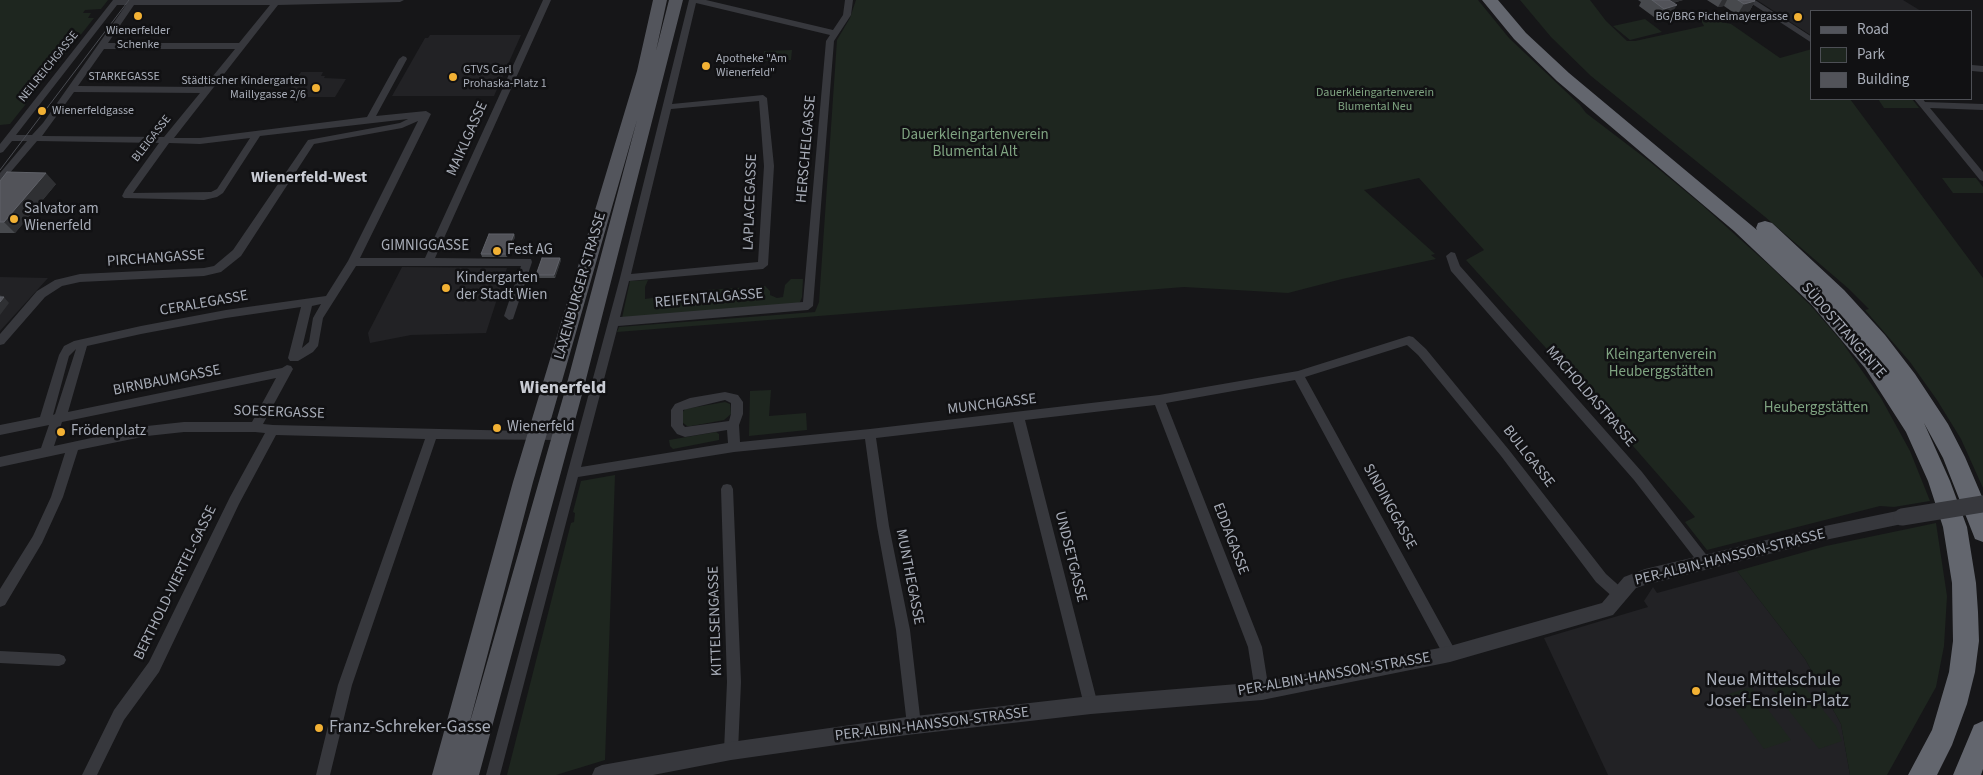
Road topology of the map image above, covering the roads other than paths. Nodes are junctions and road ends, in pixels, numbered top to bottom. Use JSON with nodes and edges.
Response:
{"nodes":[{"id":1,"x":400,"y":0,"type":"edge"},
{"id":2,"x":547,"y":0,"type":"edge"},
{"id":3,"x":660,"y":0,"type":"edge"},
{"id":4,"x":676,"y":0,"type":"edge"},
{"id":5,"x":694,"y":0,"type":"edge"},
{"id":6,"x":849,"y":0,"type":"edge"},
{"id":7,"x":1490,"y":0,"type":"edge"},
{"id":8,"x":1506,"y":0,"type":"edge"},
{"id":9,"x":1750,"y":0,"type":"edge"},
{"id":10,"x":134,"y":1,"type":"edge"},
{"id":11,"x":366,"y":1,"type":"edge"},
{"id":12,"x":116,"y":2,"type":"edge"},
{"id":13,"x":274,"y":4,"type":"junction"},
{"id":14,"x":834,"y":33,"type":"junction"},
{"id":15,"x":1810,"y":40,"type":"edge"},
{"id":16,"x":102,"y":46,"type":"junction"},
{"id":17,"x":240,"y":46,"type":"junction"},
{"id":18,"x":403,"y":59,"type":"dead end"},
{"id":19,"x":72,"y":89,"type":"junction"},
{"id":20,"x":206,"y":90,"type":"junction"},
{"id":21,"x":1921,"y":102,"type":"edge"},
{"id":22,"x":667,"y":107,"type":"junction"},
{"id":23,"x":1983,"y":107,"type":"edge"},
{"id":24,"x":426,"y":114,"type":"junction"},
{"id":25,"x":370,"y":119,"type":"junction"},
{"id":26,"x":256,"y":135,"type":"junction"},
{"id":27,"x":10,"y":138,"type":"junction"},
{"id":28,"x":34,"y":140,"type":"junction"},
{"id":29,"x":166,"y":142,"type":"junction"},
{"id":30,"x":0,"y":150,"type":"edge"},
{"id":31,"x":1983,"y":178,"type":"edge"},
{"id":32,"x":0,"y":179,"type":"edge"},
{"id":33,"x":1451,"y":256,"type":"dead end"},
{"id":34,"x":353,"y":262,"type":"junction"},
{"id":35,"x":428,"y":262,"type":"junction"},
{"id":36,"x":625,"y":278,"type":"junction"},
{"id":37,"x":59,"y":283,"type":"joint"},
{"id":38,"x":331,"y":299,"type":"junction"},
{"id":39,"x":308,"y":302,"type":"junction"},
{"id":40,"x":808,"y":306,"type":"joint"},
{"id":41,"x":509,"y":316,"type":"dead end"},
{"id":42,"x":612,"y":322,"type":"junction"},
{"id":43,"x":1409,"y":340,"type":"joint"},
{"id":44,"x":0,"y":341,"type":"edge"},
{"id":45,"x":294,"y":358,"type":"junction"},
{"id":46,"x":285,"y":372,"type":"junction"},
{"id":47,"x":1298,"y":375,"type":"junction"},
{"id":48,"x":1159,"y":400,"type":"junction"},
{"id":49,"x":1018,"y":417,"type":"junction"},
{"id":50,"x":54,"y":419,"type":"junction"},
{"id":51,"x":732,"y":425,"type":"junction"},
{"id":52,"x":255,"y":427,"type":"junction"},
{"id":53,"x":0,"y":430,"type":"edge"},
{"id":54,"x":274,"y":430,"type":"junction"},
{"id":55,"x":432,"y":434,"type":"junction"},
{"id":56,"x":870,"y":434,"type":"junction"},
{"id":57,"x":537,"y":435,"type":"junction"},
{"id":58,"x":561,"y":435,"type":"junction"},
{"id":59,"x":73,"y":447,"type":"junction"},
{"id":60,"x":734,"y":447,"type":"junction"},
{"id":61,"x":46,"y":452,"type":"junction"},
{"id":62,"x":0,"y":462,"type":"edge"},
{"id":63,"x":574,"y":473,"type":"junction"},
{"id":64,"x":727,"y":490,"type":"dead end"},
{"id":65,"x":1983,"y":504,"type":"edge"},
{"id":66,"x":1983,"y":532,"type":"edge"},
{"id":67,"x":1704,"y":561,"type":"junction"},
{"id":68,"x":1620,"y":595,"type":"junction"},
{"id":69,"x":0,"y":601,"type":"edge"},
{"id":70,"x":1450,"y":654,"type":"junction"},
{"id":71,"x":0,"y":657,"type":"edge"},
{"id":72,"x":59,"y":660,"type":"dead end"},
{"id":73,"x":1262,"y":691,"type":"junction"},
{"id":74,"x":1091,"y":705,"type":"junction"},
{"id":75,"x":914,"y":725,"type":"junction"},
{"id":76,"x":1983,"y":734,"type":"edge"},
{"id":77,"x":731,"y":751,"type":"junction"},
{"id":78,"x":89,"y":775,"type":"edge"},
{"id":79,"x":323,"y":775,"type":"edge"},
{"id":80,"x":444,"y":775,"type":"edge"},
{"id":81,"x":467,"y":775,"type":"edge"},
{"id":82,"x":493,"y":775,"type":"edge"},
{"id":83,"x":602,"y":775,"type":"edge"},
{"id":84,"x":1922,"y":775,"type":"edge"},
{"id":85,"x":1966,"y":775,"type":"edge"}],
"edges":[{"from":1,"to":11,"type":"street"},
{"from":2,"to":35,"type":"street","name":"MAIKLGASSE"},
{"from":3,"to":57,"type":"main road","name":"LAXENBURGER STRASSE"},
{"from":4,"to":58,"type":"main road","name":"LAXENBURGER STRASSE"},
{"from":5,"to":14,"type":"street"},
{"from":5,"to":22,"type":"street"},
{"from":6,"to":14,"type":"street","name":"HERSCHELGASSE"},
{"from":7,"to":84,"type":"highway","name":"SÜDOSTTANGENTE"},
{"from":8,"to":66,"type":"highway","name":"SÜDOSTTANGENTE"},
{"from":9,"to":15,"type":"street"},
{"from":10,"to":12,"type":"street"},
{"from":10,"to":13,"type":"street"},
{"from":10,"to":16,"type":"street","name":"NEILREICHGASSE"},
{"from":11,"to":13,"type":"street"},
{"from":12,"to":27,"type":"street","name":"NEILREICHGASSE"},
{"from":13,"to":17,"type":"street","name":"BLEIGASSE"},
{"from":14,"to":40,"type":"street","name":"HERSCHELGASSE"},
{"from":16,"to":17,"type":"street"},
{"from":16,"to":19,"type":"street","name":"NEILREICHGASSE"},
{"from":17,"to":20,"type":"street","name":"BLEIGASSE"},
{"from":18,"to":25,"type":"street"},
{"from":19,"to":20,"type":"street","name":"STARKEGASSE"},
{"from":19,"to":28,"type":"street","name":"NEILREICHGASSE"},
{"from":20,"to":29,"type":"street","name":"BLEIGASSE"},
{"from":21,"to":23,"type":"street"},
{"from":21,"to":31,"type":"street"},
{"from":22,"to":36,"type":"street"},
{"from":22,"to":36,"type":"street","name":"LAPLACEGASSE"},
{"from":24,"to":25,"type":"street"},
{"from":24,"to":34,"type":"street"},
{"from":24,"to":37,"type":"street","name":"PIRCHANGASSE"},
{"from":25,"to":26,"type":"street"},
{"from":26,"to":29,"type":"street"},
{"from":26,"to":29,"type":"street","name":"BLEIGASSE"},
{"from":27,"to":28,"type":"street"},
{"from":27,"to":30,"type":"street","name":"NEILREICHGASSE"},
{"from":28,"to":29,"type":"street"},
{"from":28,"to":32,"type":"street","name":"NEILREICHGASSE"},
{"from":33,"to":67,"type":"street","name":"MACHOLDASTRASSE"},
{"from":34,"to":35,"type":"street","name":"GIMNIGGASSE"},
{"from":34,"to":38,"type":"street"},
{"from":35,"to":41,"type":"street","name":"GIMNIGGASSE"},
{"from":36,"to":42,"type":"street"},
{"from":37,"to":44,"type":"street"},
{"from":38,"to":39,"type":"street","name":"CERALEGASSE"},
{"from":38,"to":45,"type":"street"},
{"from":39,"to":45,"type":"street"},
{"from":39,"to":50,"type":"street","name":"CERALEGASSE"},
{"from":40,"to":42,"type":"street","name":"REIFENTALGASSE"},
{"from":42,"to":63,"type":"street"},
{"from":43,"to":47,"type":"street","name":"MUNCHGASSE"},
{"from":43,"to":68,"type":"street","name":"BULLGASSE"},
{"from":45,"to":46,"type":"street"},
{"from":46,"to":50,"type":"street","name":"BIRNBAUMGASSE"},
{"from":46,"to":52,"type":"street"},
{"from":47,"to":48,"type":"street","name":"MUNCHGASSE"},
{"from":47,"to":70,"type":"street","name":"SINDINGGASSE"},
{"from":48,"to":49,"type":"street","name":"MUNCHGASSE"},
{"from":48,"to":73,"type":"street","name":"EDDAGASSE"},
{"from":49,"to":56,"type":"street","name":"MUNCHGASSE"},
{"from":49,"to":74,"type":"street","name":"UNDSETGASSE"},
{"from":50,"to":53,"type":"street","name":"BIRNBAUMGASSE"},
{"from":50,"to":61,"type":"street"},
{"from":51,"to":51,"type":"street"},
{"from":51,"to":60,"type":"street"},
{"from":52,"to":54,"type":"street","name":"SOESERGASSE"},
{"from":52,"to":59,"type":"street","name":"SOESERGASSE"},
{"from":54,"to":55,"type":"street","name":"SOESERGASSE"},
{"from":54,"to":78,"type":"street","name":"BERTHOLD-VIERTEL-GASSE"},
{"from":55,"to":57,"type":"street","name":"SOESERGASSE"},
{"from":55,"to":79,"type":"street"},
{"from":56,"to":60,"type":"street","name":"MUNCHGASSE"},
{"from":56,"to":75,"type":"street","name":"MUNTHEGASSE"},
{"from":57,"to":58,"type":"street","name":"SOESERGASSE"},
{"from":57,"to":80,"type":"main road","name":"LAXENBURGER STRASSE"},
{"from":58,"to":81,"type":"main road","name":"LAXENBURGER STRASSE"},
{"from":59,"to":61,"type":"street","name":"SOESERGASSE"},
{"from":59,"to":69,"type":"street"},
{"from":60,"to":63,"type":"street","name":"MUNCHGASSE"},
{"from":61,"to":62,"type":"street","name":"SOESERGASSE"},
{"from":63,"to":82,"type":"street"},
{"from":64,"to":77,"type":"street","name":"KITTELSENGASSE"},
{"from":65,"to":67,"type":"street","name":"PER-ALBIN-HANSSON-STRASSE","bridge":true},
{"from":67,"to":68,"type":"street","name":"PER-ALBIN-HANSSON-STRASSE"},
{"from":68,"to":70,"type":"street","name":"PER-ALBIN-HANSSON-STRASSE"},
{"from":70,"to":73,"type":"street","name":"PER-ALBIN-HANSSON-STRASSE"},
{"from":71,"to":72,"type":"street"},
{"from":73,"to":74,"type":"street","name":"PER-ALBIN-HANSSON-STRASSE"},
{"from":74,"to":75,"type":"street","name":"PER-ALBIN-HANSSON-STRASSE"},
{"from":75,"to":77,"type":"street","name":"PER-ALBIN-HANSSON-STRASSE"},
{"from":76,"to":85,"type":"highway"},
{"from":77,"to":83,"type":"street","name":"PER-ALBIN-HANSSON-STRASSE"}]}
